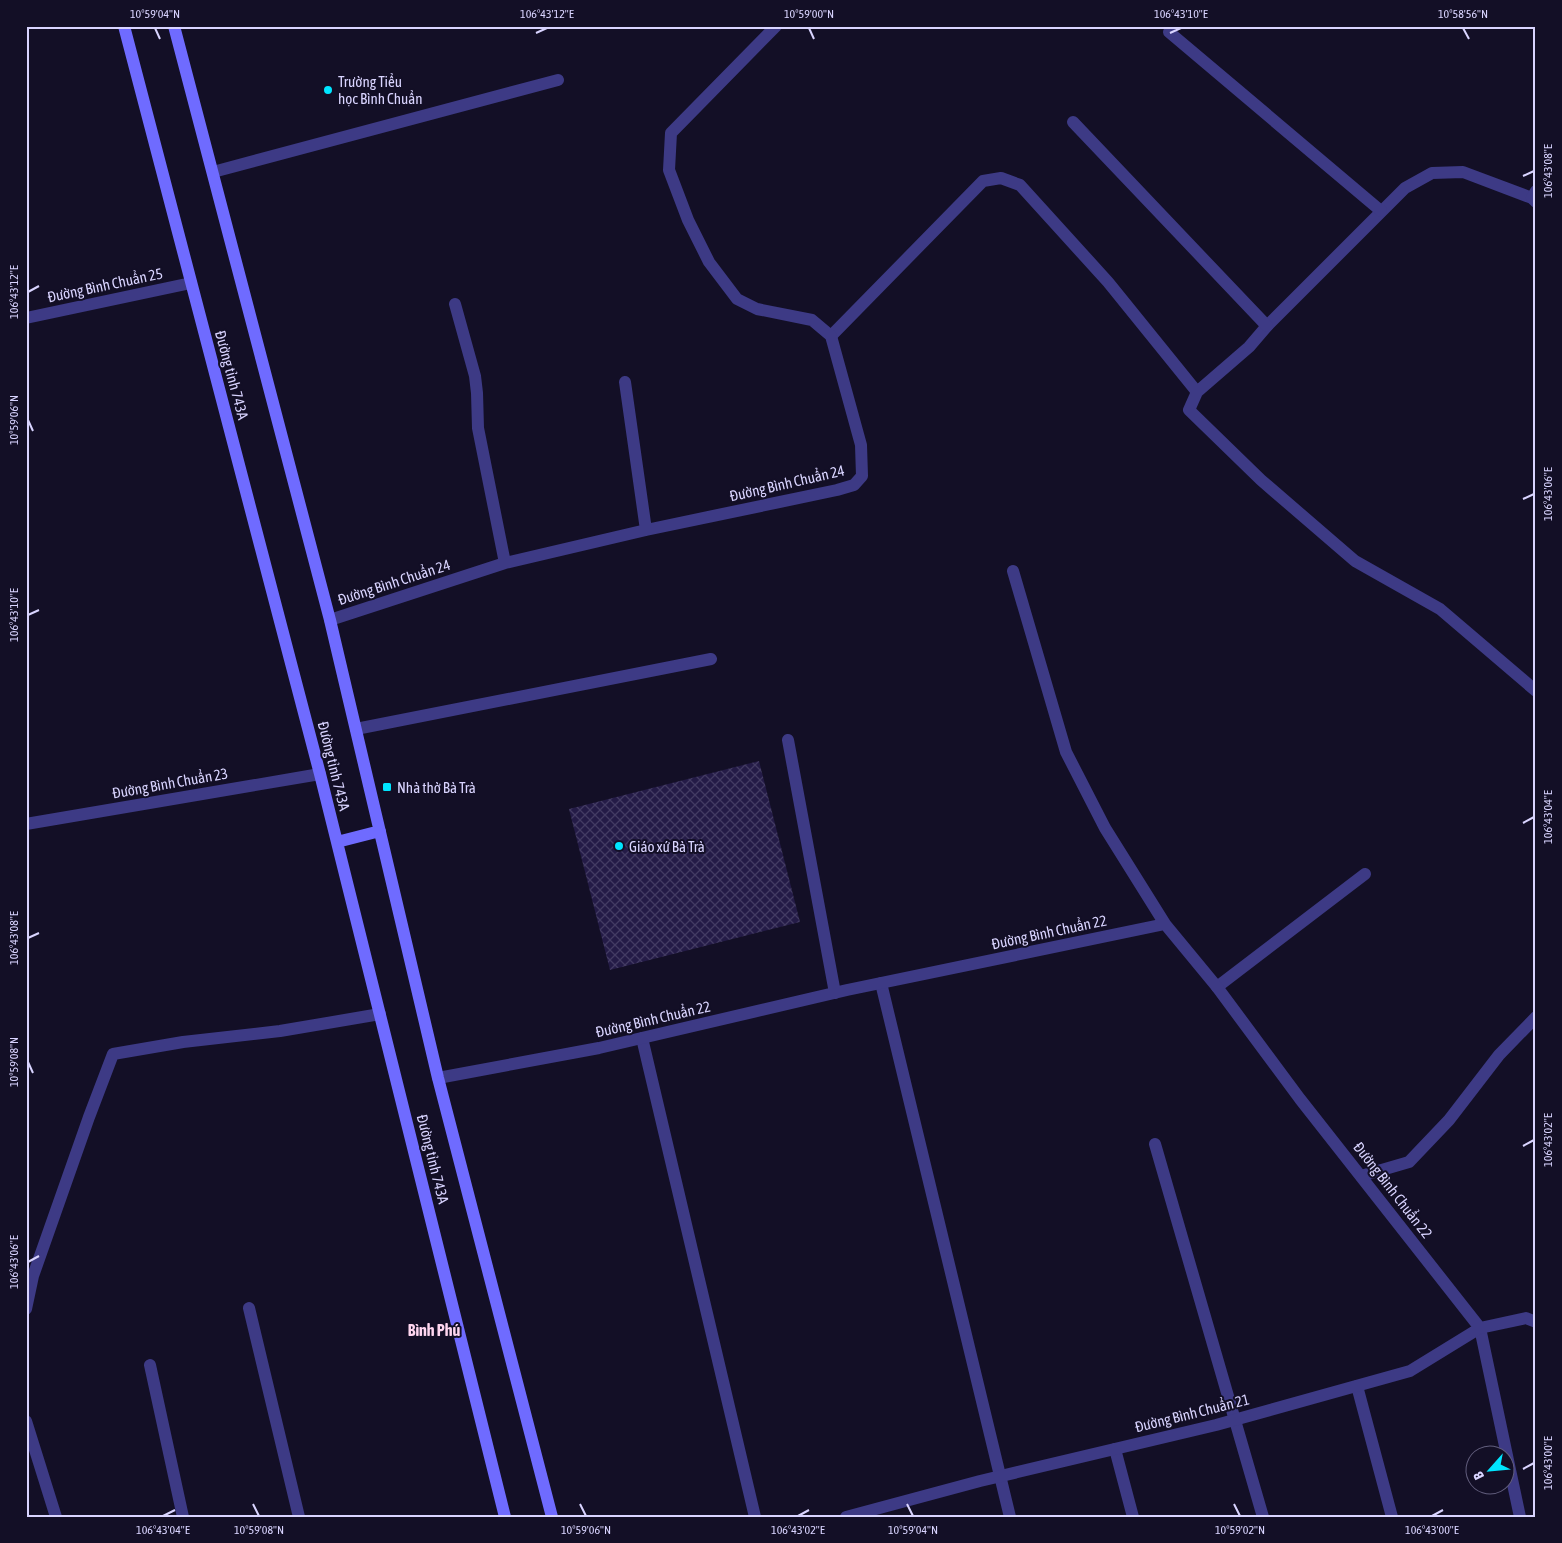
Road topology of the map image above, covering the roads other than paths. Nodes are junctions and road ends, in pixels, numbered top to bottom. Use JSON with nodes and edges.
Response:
{"nodes":[{"id":1,"x":124,"y":26,"type":"edge"},
{"id":2,"x":174,"y":26,"type":"edge"},
{"id":3,"x":776,"y":26,"type":"edge"},
{"id":4,"x":1169,"y":32,"type":"dead end"},
{"id":5,"x":558,"y":80,"type":"dead end"},
{"id":6,"x":1073,"y":122,"type":"dead end"},
{"id":7,"x":213,"y":172,"type":"junction"},
{"id":8,"x":1534,"y":197,"type":"edge"},
{"id":9,"x":1380,"y":211,"type":"junction"},
{"id":10,"x":191,"y":283,"type":"junction"},
{"id":11,"x":455,"y":304,"type":"dead end"},
{"id":12,"x":26,"y":318,"type":"edge"},
{"id":13,"x":1267,"y":326,"type":"junction"},
{"id":14,"x":831,"y":336,"type":"junction"},
{"id":15,"x":625,"y":382,"type":"dead end"},
{"id":16,"x":1197,"y":392,"type":"junction"},
{"id":17,"x":646,"y":530,"type":"junction"},
{"id":18,"x":505,"y":563,"type":"junction"},
{"id":19,"x":1012,"y":572,"type":"dead end"},
{"id":20,"x":330,"y":620,"type":"junction"},
{"id":21,"x":711,"y":659,"type":"dead end"},
{"id":22,"x":1536,"y":691,"type":"edge"},
{"id":23,"x":356,"y":729,"type":"junction"},
{"id":24,"x":788,"y":740,"type":"dead end"},
{"id":25,"x":320,"y":774,"type":"junction"},
{"id":26,"x":26,"y":824,"type":"edge"},
{"id":27,"x":380,"y":831,"type":"junction"},
{"id":28,"x":337,"y":842,"type":"junction"},
{"id":29,"x":1365,"y":874,"type":"dead end"},
{"id":30,"x":1165,"y":924,"type":"junction"},
{"id":31,"x":881,"y":983,"type":"junction"},
{"id":32,"x":1217,"y":987,"type":"junction"},
{"id":33,"x":835,"y":994,"type":"junction"},
{"id":34,"x":380,"y":1014,"type":"junction"},
{"id":35,"x":1536,"y":1017,"type":"edge"},
{"id":36,"x":642,"y":1038,"type":"junction"},
{"id":37,"x":438,"y":1078,"type":"junction"},
{"id":38,"x":1155,"y":1144,"type":"dead end"},
{"id":39,"x":1361,"y":1176,"type":"junction"},
{"id":40,"x":249,"y":1308,"type":"dead end"},
{"id":41,"x":26,"y":1309,"type":"edge"},
{"id":42,"x":1536,"y":1322,"type":"edge"},
{"id":43,"x":1480,"y":1328,"type":"junction"},
{"id":44,"x":150,"y":1365,"type":"dead end"},
{"id":45,"x":1357,"y":1386,"type":"junction"},
{"id":46,"x":1235,"y":1420,"type":"junction"},
{"id":47,"x":26,"y":1421,"type":"edge"},
{"id":48,"x":1115,"y":1449,"type":"junction"},
{"id":49,"x":1000,"y":1477,"type":"junction"},
{"id":50,"x":56,"y":1517,"type":"edge"},
{"id":51,"x":183,"y":1517,"type":"edge"},
{"id":52,"x":298,"y":1517,"type":"edge"},
{"id":53,"x":505,"y":1517,"type":"edge"},
{"id":54,"x":552,"y":1517,"type":"edge"},
{"id":55,"x":755,"y":1517,"type":"edge"},
{"id":56,"x":846,"y":1517,"type":"edge"},
{"id":57,"x":1010,"y":1517,"type":"edge"},
{"id":58,"x":1133,"y":1517,"type":"edge"},
{"id":59,"x":1263,"y":1517,"type":"edge"},
{"id":60,"x":1392,"y":1517,"type":"edge"},
{"id":61,"x":1520,"y":1517,"type":"edge"}],
"edges":[{"from":1,"to":10,"type":"main road","name":"Đường tỉnh 743A"},
{"from":2,"to":7,"type":"main road","name":"Đường tỉnh 743A"},
{"from":3,"to":14,"type":"street"},
{"from":4,"to":9,"type":"street"},
{"from":5,"to":7,"type":"street"},
{"from":6,"to":13,"type":"street"},
{"from":7,"to":20,"type":"main road","name":"Đường tỉnh 743A"},
{"from":8,"to":9,"type":"street"},
{"from":9,"to":13,"type":"street"},
{"from":10,"to":12,"type":"street","name":"Đường Bình Chuẩn 25"},
{"from":10,"to":25,"type":"main road","name":"Đường tỉnh 743A"},
{"from":11,"to":18,"type":"street"},
{"from":13,"to":16,"type":"street"},
{"from":14,"to":16,"type":"street"},
{"from":14,"to":17,"type":"street","name":"Đường Bình Chuẩn 24"},
{"from":15,"to":17,"type":"street"},
{"from":16,"to":22,"type":"street"},
{"from":17,"to":18,"type":"street","name":"Đường Bình Chuẩn 24"},
{"from":18,"to":20,"type":"street","name":"Đường Bình Chuẩn 24"},
{"from":19,"to":30,"type":"street"},
{"from":20,"to":23,"type":"main road","name":"Đường tỉnh 743A"},
{"from":21,"to":23,"type":"street"},
{"from":23,"to":27,"type":"main road","name":"Đường tỉnh 743A"},
{"from":24,"to":33,"type":"street"},
{"from":25,"to":26,"type":"street","name":"Đường Bình Chuẩn 23"},
{"from":25,"to":28,"type":"main road","name":"Đường tỉnh 743A"},
{"from":27,"to":28,"type":"main road"},
{"from":27,"to":37,"type":"main road","name":"Đường tỉnh 743A"},
{"from":28,"to":34,"type":"main road","name":"Đường tỉnh 743A"},
{"from":29,"to":32,"type":"street"},
{"from":30,"to":31,"type":"street","name":"Đường Bình Chuẩn 22"},
{"from":30,"to":32,"type":"street","name":"Đường Bình Chuẩn 22"},
{"from":31,"to":33,"type":"street","name":"Đường Bình Chuẩn 22"},
{"from":31,"to":49,"type":"street"},
{"from":32,"to":39,"type":"street","name":"Đường Bình Chuẩn 22"},
{"from":33,"to":36,"type":"street","name":"Đường Bình Chuẩn 22"},
{"from":34,"to":41,"type":"street"},
{"from":34,"to":53,"type":"main road","name":"Đường tỉnh 743A"},
{"from":35,"to":39,"type":"street"},
{"from":36,"to":37,"type":"street","name":"Đường Bình Chuẩn 22"},
{"from":36,"to":55,"type":"street"},
{"from":37,"to":54,"type":"main road","name":"Đường tỉnh 743A"},
{"from":38,"to":46,"type":"street"},
{"from":39,"to":43,"type":"street","name":"Đường Bình Chuẩn 22"},
{"from":40,"to":52,"type":"street"},
{"from":42,"to":43,"type":"street","name":"Đường Bình Chuẩn 21"},
{"from":43,"to":45,"type":"street","name":"Đường Bình Chuẩn 21"},
{"from":43,"to":61,"type":"street"},
{"from":44,"to":51,"type":"street"},
{"from":45,"to":46,"type":"street","name":"Đường Bình Chuẩn 21"},
{"from":45,"to":60,"type":"street"},
{"from":46,"to":48,"type":"street","name":"Đường Bình Chuẩn 21"},
{"from":46,"to":59,"type":"street"},
{"from":47,"to":50,"type":"street"},
{"from":48,"to":49,"type":"street","name":"Đường Bình Chuẩn 21"},
{"from":48,"to":58,"type":"street"},
{"from":49,"to":56,"type":"street","name":"Đường Bình Chuẩn 21"},
{"from":49,"to":57,"type":"street"}]}
